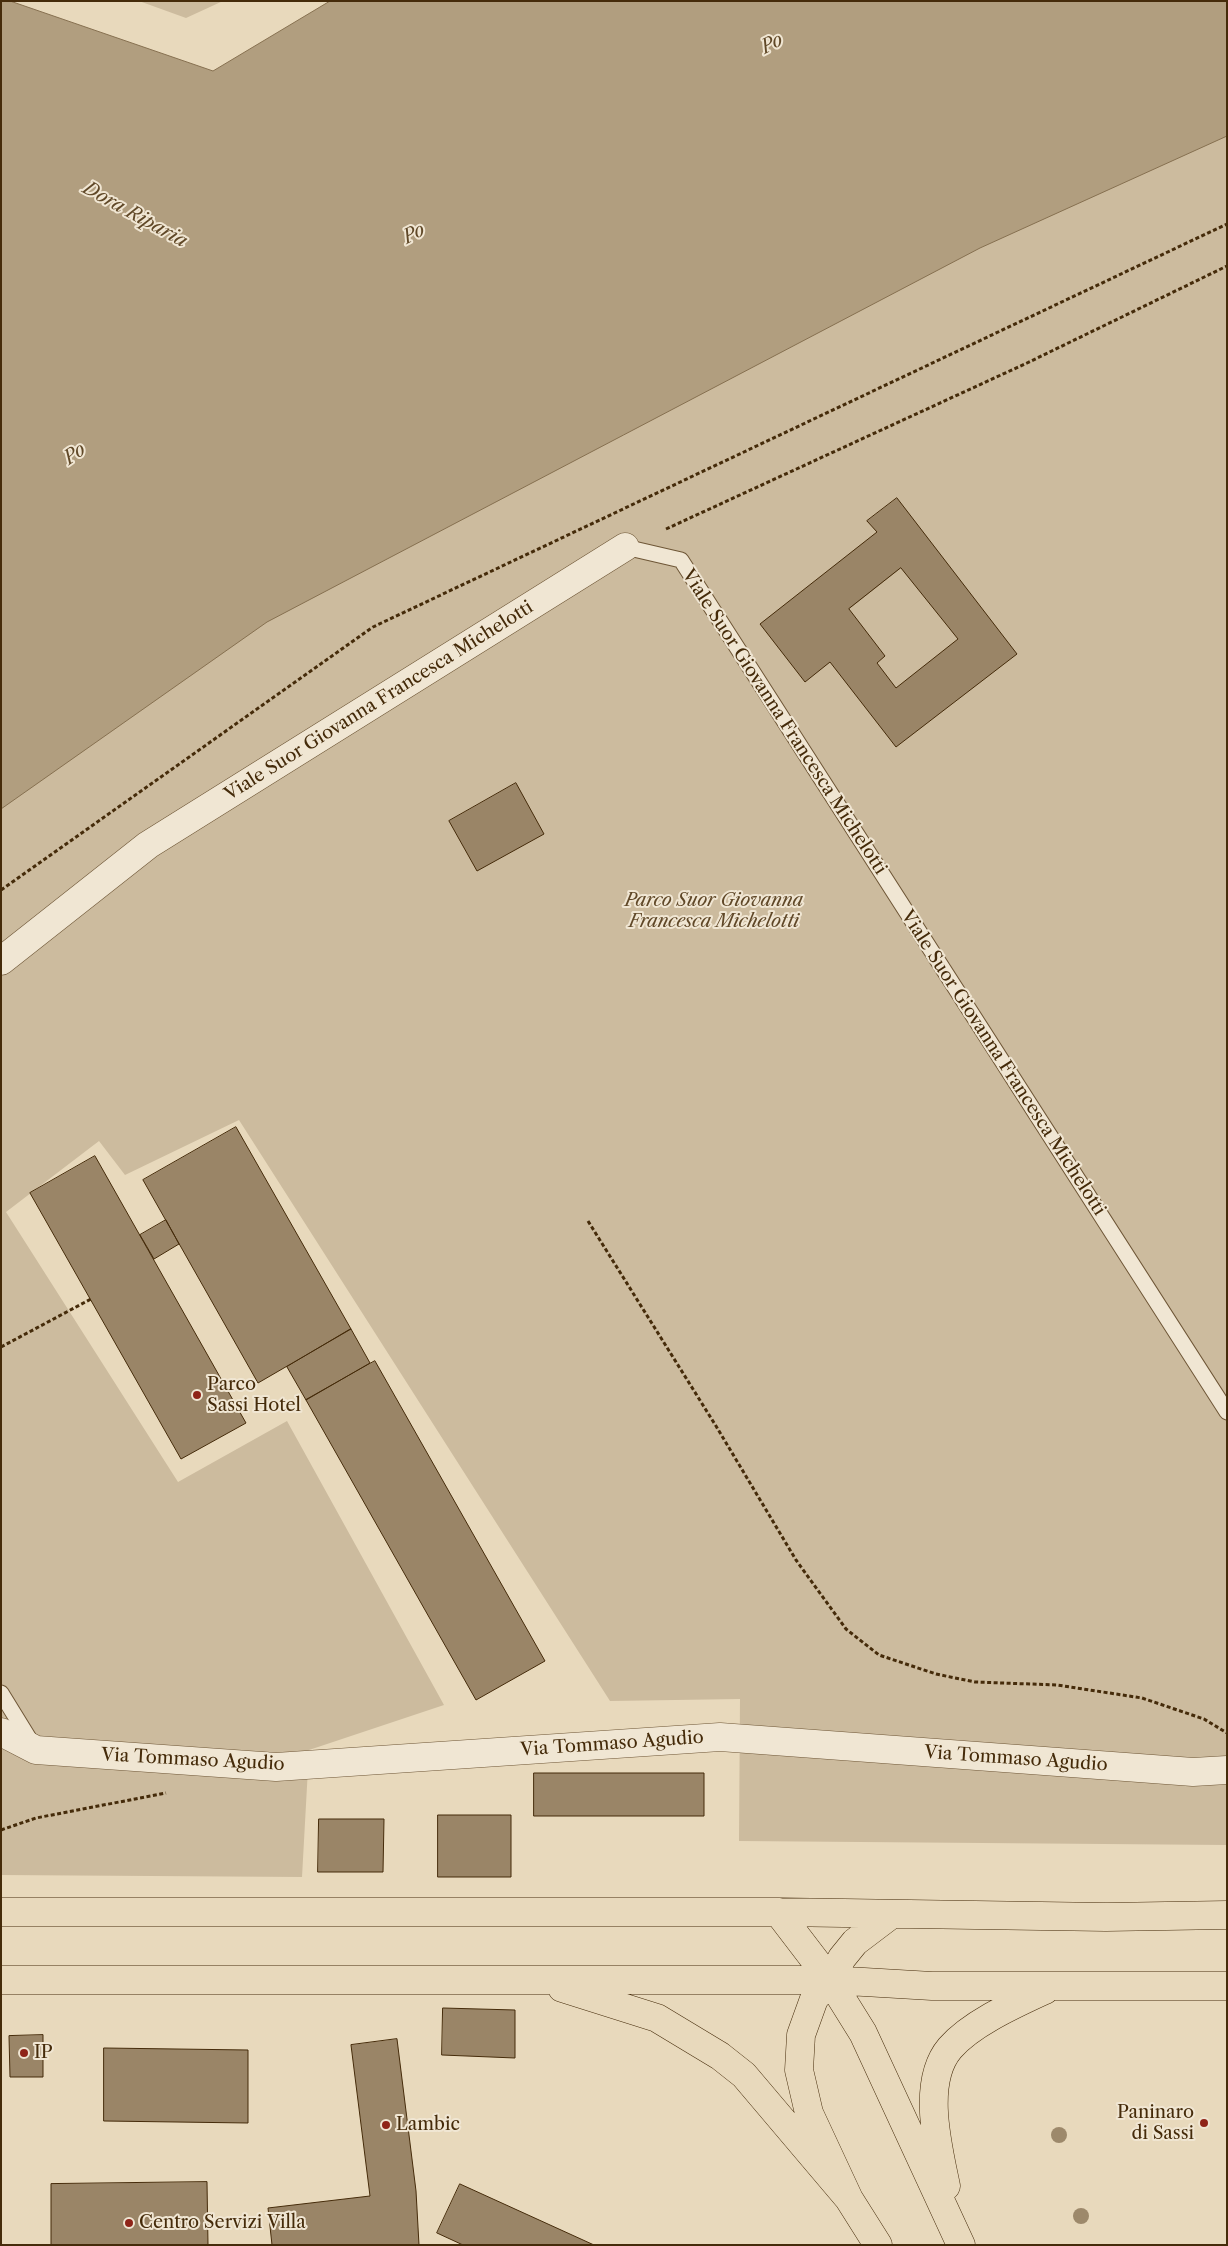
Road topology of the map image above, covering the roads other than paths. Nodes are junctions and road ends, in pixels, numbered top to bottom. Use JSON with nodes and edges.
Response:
{"nodes":[{"id":1,"x":625,"y":546,"type":"joint"},
{"id":2,"x":1,"y":961,"type":"edge"},
{"id":3,"x":1227,"y":1412,"type":"edge"},
{"id":4,"x":1,"y":1693,"type":"edge"},
{"id":5,"x":1,"y":1732,"type":"edge"},
{"id":6,"x":36,"y":1750,"type":"junction"},
{"id":7,"x":1227,"y":1770,"type":"edge"},
{"id":8,"x":1,"y":1912,"type":"edge"},
{"id":9,"x":778,"y":1912,"type":"junction"},
{"id":10,"x":892,"y":1914,"type":"junction"},
{"id":11,"x":1227,"y":1915,"type":"edge"},
{"id":12,"x":534,"y":1979,"type":"junction"},
{"id":13,"x":1,"y":1980,"type":"edge"},
{"id":14,"x":830,"y":1980,"type":"junction"},
{"id":15,"x":1227,"y":1986,"type":"edge"},
{"id":16,"x":1051,"y":1987,"type":"junction"},
{"id":17,"x":849,"y":2199,"type":"junction"},
{"id":18,"x":957,"y":2235,"type":"edge"},
{"id":19,"x":878,"y":2245,"type":"edge"}],
"edges":[{"from":1,"to":2,"type":"street","name":"Viale Suor Giovanna Francesca Michelotti"},
{"from":1,"to":3,"type":"lane","name":"Viale Suor Giovanna Francesca Michelotti"},
{"from":4,"to":6,"type":"lane"},
{"from":5,"to":6,"type":"street","name":"Via Tommaso Agudio"},
{"from":6,"to":7,"type":"street","name":"Via Tommaso Agudio"},
{"from":8,"to":9,"type":"main road"},
{"from":9,"to":10,"type":"main road"},
{"from":9,"to":14,"type":"main road"},
{"from":10,"to":11,"type":"main road"},
{"from":10,"to":14,"type":"main road"},
{"from":12,"to":13,"type":"main road"},
{"from":12,"to":14,"type":"main road"},
{"from":12,"to":17,"type":"main road"},
{"from":14,"to":16,"type":"main road"},
{"from":14,"to":17,"type":"main road"},
{"from":14,"to":18,"type":"main road"},
{"from":15,"to":16,"type":"main road"},
{"from":16,"to":18,"type":"main road"},
{"from":17,"to":19,"type":"main road"}]}
